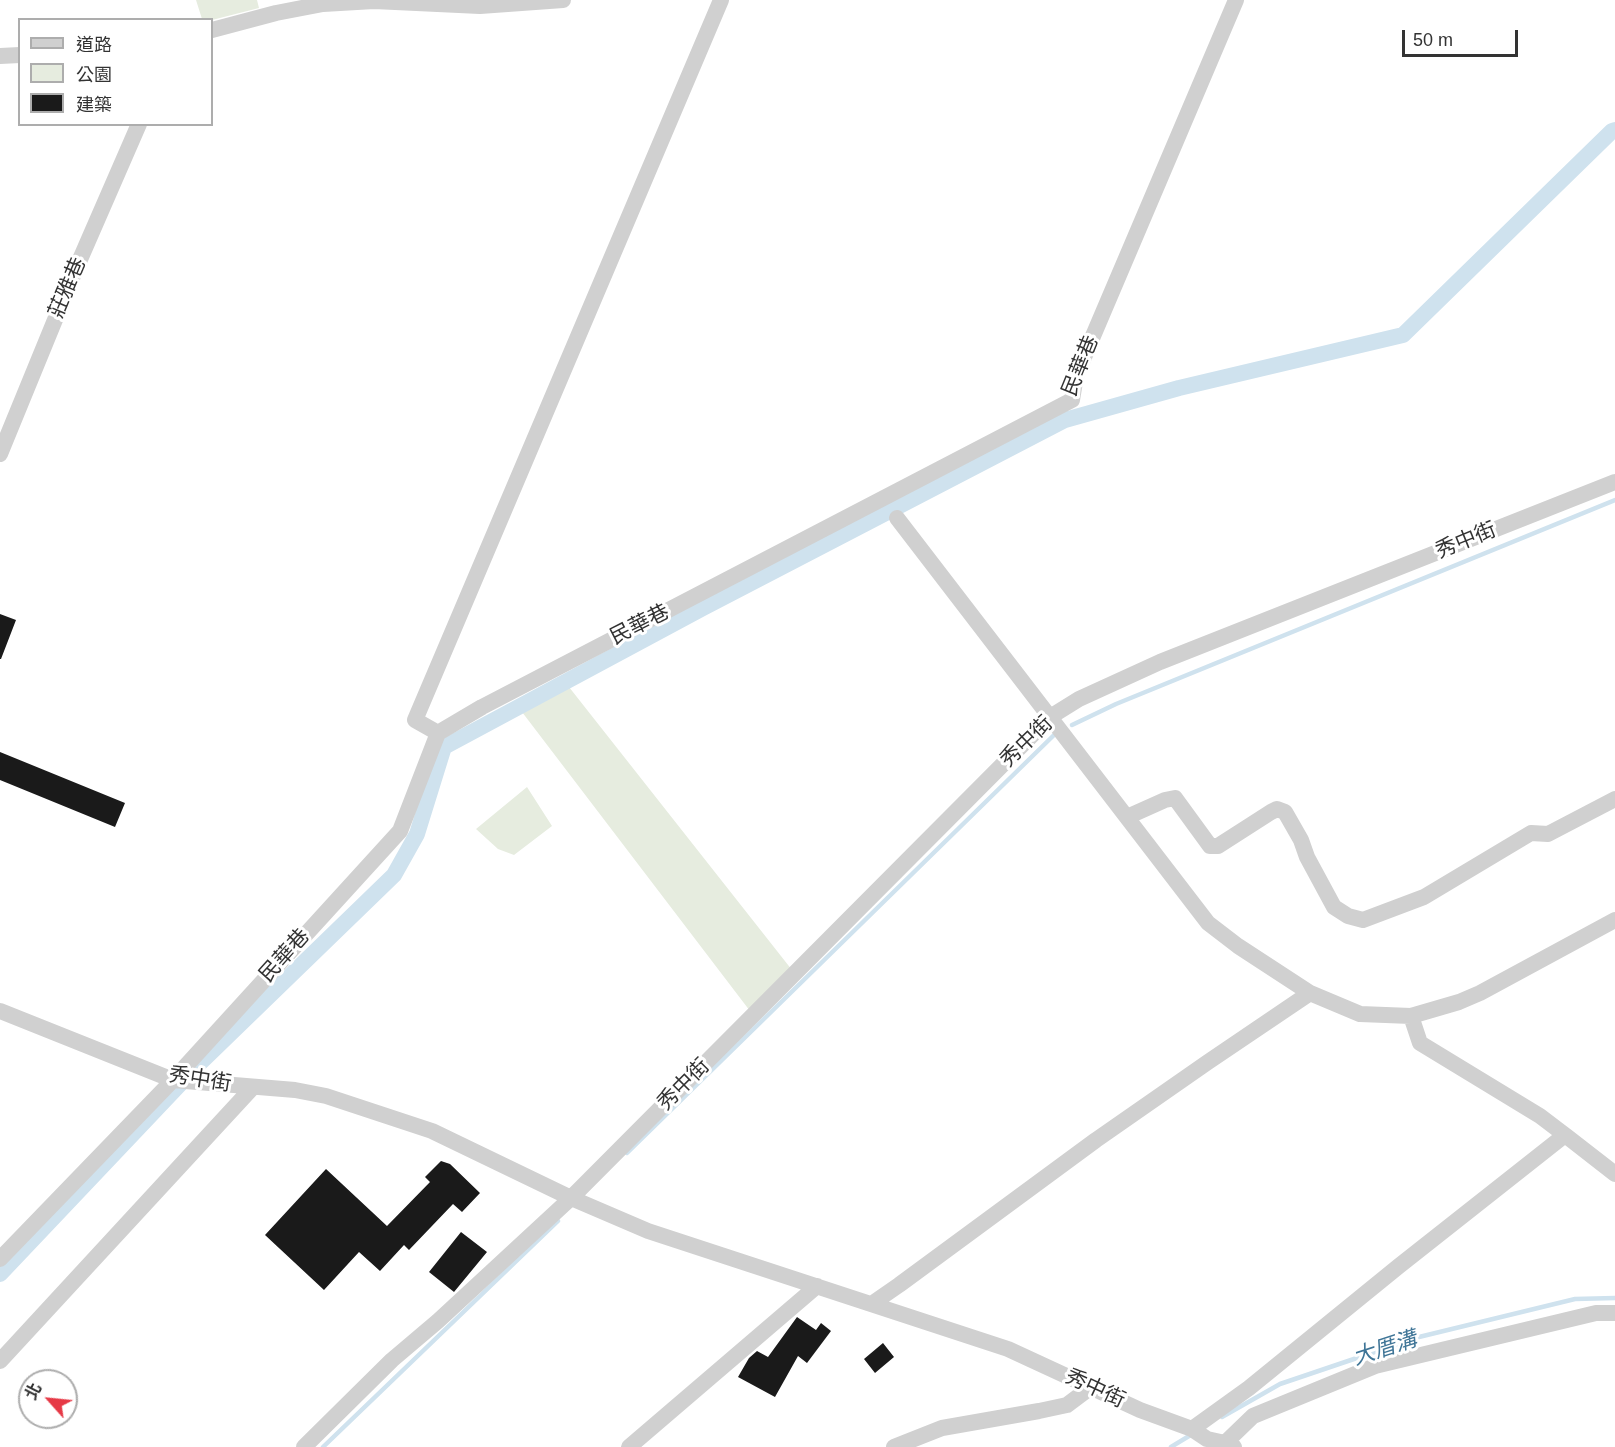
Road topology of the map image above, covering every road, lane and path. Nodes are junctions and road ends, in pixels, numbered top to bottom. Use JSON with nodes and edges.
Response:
{"nodes":[{"id":1,"x":563,"y":0,"type":"edge"},
{"id":2,"x":721,"y":0,"type":"edge"},
{"id":3,"x":1236,"y":0,"type":"edge"},
{"id":4,"x":374,"y":1,"type":"edge"},
{"id":5,"x":213,"y":30,"type":"edge"},
{"id":6,"x":18,"y":55,"type":"edge"},
{"id":7,"x":0,"y":56,"type":"edge"},
{"id":8,"x":138,"y":126,"type":"edge"},
{"id":9,"x":0,"y":454,"type":"edge"},
{"id":10,"x":1615,"y":482,"type":"edge"},
{"id":11,"x":897,"y":518,"type":"dead end"},
{"id":12,"x":1050,"y":717,"type":"junction"},
{"id":13,"x":438,"y":733,"type":"junction"},
{"id":14,"x":1615,"y":799,"type":"edge"},
{"id":15,"x":1127,"y":816,"type":"junction"},
{"id":16,"x":1615,"y":920,"type":"edge"},
{"id":17,"x":1310,"y":993,"type":"junction"},
{"id":18,"x":0,"y":1011,"type":"edge"},
{"id":19,"x":1411,"y":1016,"type":"junction"},
{"id":20,"x":173,"y":1080,"type":"junction"},
{"id":21,"x":253,"y":1087,"type":"junction"},
{"id":22,"x":1565,"y":1135,"type":"junction"},
{"id":23,"x":1615,"y":1174,"type":"edge"},
{"id":24,"x":571,"y":1198,"type":"junction"},
{"id":25,"x":0,"y":1259,"type":"edge"},
{"id":26,"x":817,"y":1286,"type":"junction"},
{"id":27,"x":875,"y":1305,"type":"junction"},
{"id":28,"x":1615,"y":1313,"type":"edge"},
{"id":29,"x":0,"y":1361,"type":"edge"},
{"id":30,"x":1091,"y":1387,"type":"junction"},
{"id":31,"x":1192,"y":1429,"type":"junction"},
{"id":32,"x":1221,"y":1444,"type":"edge"},
{"id":33,"x":304,"y":1447,"type":"edge"},
{"id":34,"x":629,"y":1447,"type":"edge"},
{"id":35,"x":894,"y":1447,"type":"edge"}],
"edges":[{"from":1,"to":4,"type":"street"},
{"from":2,"to":13,"type":"street"},
{"from":3,"to":13,"type":"street","name":"民華巷"},
{"from":4,"to":5,"type":"street"},
{"from":6,"to":7,"type":"street"},
{"from":8,"to":9,"type":"street","name":"莊雅巷"},
{"from":10,"to":12,"type":"street","name":"秀中街"},
{"from":11,"to":12,"type":"street"},
{"from":12,"to":15,"type":"street"},
{"from":12,"to":24,"type":"street","name":"秀中街"},
{"from":13,"to":20,"type":"street","name":"民華巷"},
{"from":14,"to":15,"type":"street"},
{"from":15,"to":17,"type":"street"},
{"from":16,"to":19,"type":"street"},
{"from":17,"to":19,"type":"street"},
{"from":17,"to":27,"type":"street"},
{"from":18,"to":20,"type":"street","name":"秀中街"},
{"from":19,"to":22,"type":"street"},
{"from":20,"to":21,"type":"street","name":"秀中街"},
{"from":20,"to":25,"type":"street","name":"民華巷"},
{"from":21,"to":24,"type":"street","name":"秀中街"},
{"from":21,"to":29,"type":"street"},
{"from":22,"to":23,"type":"street"},
{"from":22,"to":31,"type":"street"},
{"from":24,"to":26,"type":"street","name":"秀中街"},
{"from":24,"to":33,"type":"street","name":"秀中街"},
{"from":26,"to":27,"type":"street","name":"秀中街"},
{"from":26,"to":34,"type":"street"},
{"from":27,"to":30,"type":"street","name":"秀中街"},
{"from":28,"to":32,"type":"street","name":"秀中街"},
{"from":30,"to":31,"type":"street","name":"秀中街"},
{"from":30,"to":35,"type":"street"},
{"from":31,"to":32,"type":"street","name":"秀中街"}]}
